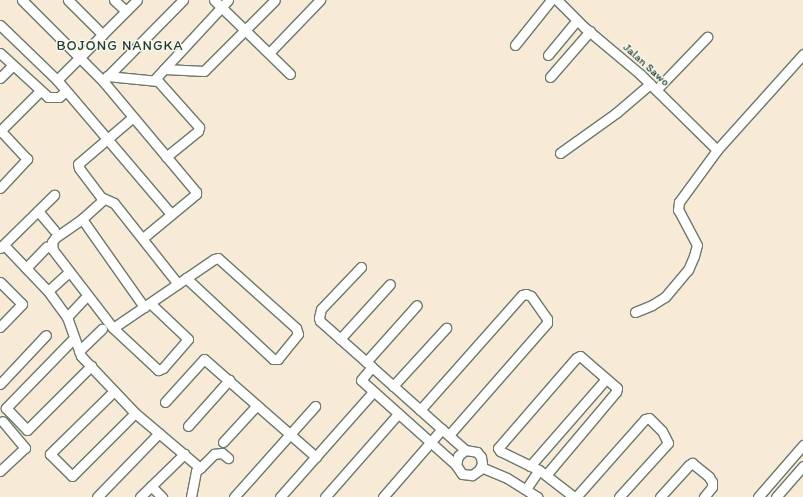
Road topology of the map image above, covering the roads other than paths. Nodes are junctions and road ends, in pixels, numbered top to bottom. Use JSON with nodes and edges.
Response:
{"nodes":[{"id":1,"x":22,"y":0,"type":"edge"},
{"id":2,"x":68,"y":0,"type":"edge"},
{"id":3,"x":114,"y":0,"type":"edge"},
{"id":4,"x":137,"y":0,"type":"edge"},
{"id":5,"x":183,"y":0,"type":"edge"},
{"id":6,"x":228,"y":0,"type":"edge"},
{"id":7,"x":275,"y":0,"type":"edge"},
{"id":8,"x":320,"y":0,"type":"edge"},
{"id":9,"x":551,"y":0,"type":"edge"},
{"id":10,"x":557,"y":0,"type":"edge"},
{"id":11,"x":218,"y":3,"type":"edge"},
{"id":12,"x":126,"y":11,"type":"junction"},
{"id":13,"x":576,"y":20,"type":"junction"},
{"id":14,"x":0,"y":25,"type":"edge"},
{"id":15,"x":245,"y":30,"type":"junction"},
{"id":16,"x":590,"y":32,"type":"junction"},
{"id":17,"x":102,"y":34,"type":"junction"},
{"id":18,"x":707,"y":37,"type":"dead end"},
{"id":19,"x":515,"y":45,"type":"dead end"},
{"id":20,"x":0,"y":53,"type":"edge"},
{"id":21,"x":268,"y":53,"type":"junction"},
{"id":22,"x":803,"y":54,"type":"edge"},
{"id":23,"x":548,"y":55,"type":"dead end"},
{"id":24,"x":80,"y":57,"type":"junction"},
{"id":25,"x":13,"y":65,"type":"junction"},
{"id":26,"x":164,"y":69,"type":"junction"},
{"id":27,"x":290,"y":74,"type":"dead end"},
{"id":28,"x":550,"y":77,"type":"dead end"},
{"id":29,"x":0,"y":78,"type":"edge"},
{"id":30,"x":105,"y":79,"type":"junction"},
{"id":31,"x":57,"y":80,"type":"junction"},
{"id":32,"x":154,"y":80,"type":"junction"},
{"id":33,"x":653,"y":87,"type":"junction"},
{"id":34,"x":40,"y":91,"type":"junction"},
{"id":35,"x":66,"y":91,"type":"junction"},
{"id":36,"x":133,"y":117,"type":"junction"},
{"id":37,"x":0,"y":131,"type":"edge"},
{"id":38,"x":107,"y":140,"type":"junction"},
{"id":39,"x":717,"y":150,"type":"junction"},
{"id":40,"x":560,"y":153,"type":"dead end"},
{"id":41,"x":166,"y":157,"type":"junction"},
{"id":42,"x":0,"y":188,"type":"edge"},
{"id":43,"x":54,"y":195,"type":"dead end"},
{"id":44,"x":104,"y":200,"type":"junction"},
{"id":45,"x":38,"y":211,"type":"junction"},
{"id":46,"x":171,"y":214,"type":"junction"},
{"id":47,"x":82,"y":219,"type":"junction"},
{"id":48,"x":54,"y":230,"type":"dead end"},
{"id":49,"x":143,"y":238,"type":"junction"},
{"id":50,"x":47,"y":246,"type":"dead end"},
{"id":51,"x":2,"y":247,"type":"edge"},
{"id":52,"x":361,"y":267,"type":"dead end"},
{"id":53,"x":26,"y":268,"type":"junction"},
{"id":54,"x":68,"y":273,"type":"dead end"},
{"id":55,"x":186,"y":278,"type":"junction"},
{"id":56,"x":0,"y":282,"type":"edge"},
{"id":57,"x":178,"y":284,"type":"junction"},
{"id":58,"x":390,"y":284,"type":"dead end"},
{"id":59,"x":48,"y":291,"type":"junction"},
{"id":60,"x":84,"y":299,"type":"dead end"},
{"id":61,"x":147,"y":305,"type":"junction"},
{"id":62,"x":417,"y":305,"type":"dead end"},
{"id":63,"x":635,"y":312,"type":"dead end"},
{"id":64,"x":67,"y":317,"type":"junction"},
{"id":65,"x":0,"y":327,"type":"edge"},
{"id":66,"x":113,"y":328,"type":"junction"},
{"id":67,"x":446,"y":328,"type":"dead end"},
{"id":68,"x":102,"y":329,"type":"dead end"},
{"id":69,"x":46,"y":335,"type":"dead end"},
{"id":70,"x":74,"y":338,"type":"junction"},
{"id":71,"x":340,"y":339,"type":"junction"},
{"id":72,"x":79,"y":351,"type":"junction"},
{"id":73,"x":369,"y":365,"type":"junction"},
{"id":74,"x":91,"y":366,"type":"junction"},
{"id":75,"x":606,"y":379,"type":"junction"},
{"id":76,"x":229,"y":380,"type":"junction"},
{"id":77,"x":0,"y":384,"type":"edge"},
{"id":78,"x":393,"y":386,"type":"junction"},
{"id":79,"x":114,"y":391,"type":"junction"},
{"id":80,"x":373,"y":392,"type":"junction"},
{"id":81,"x":165,"y":402,"type":"dead end"},
{"id":82,"x":257,"y":405,"type":"junction"},
{"id":83,"x":315,"y":406,"type":"dead end"},
{"id":84,"x":420,"y":410,"type":"junction"},
{"id":85,"x":135,"y":413,"type":"junction"},
{"id":86,"x":398,"y":414,"type":"junction"},
{"id":87,"x":1,"y":420,"type":"edge"},
{"id":88,"x":188,"y":426,"type":"dead end"},
{"id":89,"x":446,"y":432,"type":"junction"},
{"id":90,"x":159,"y":434,"type":"junction"},
{"id":91,"x":290,"y":434,"type":"junction"},
{"id":92,"x":223,"y":442,"type":"dead end"},
{"id":93,"x":431,"y":442,"type":"junction"},
{"id":94,"x":803,"y":445,"type":"edge"},
{"id":95,"x":466,"y":450,"type":"junction"},
{"id":96,"x":184,"y":454,"type":"junction"},
{"id":97,"x":316,"y":457,"type":"junction"},
{"id":98,"x":228,"y":458,"type":"dead end"},
{"id":99,"x":456,"y":465,"type":"junction"},
{"id":100,"x":803,"y":466,"type":"edge"},
{"id":101,"x":481,"y":467,"type":"junction"},
{"id":102,"x":200,"y":468,"type":"junction"},
{"id":103,"x":538,"y":470,"type":"junction"},
{"id":104,"x":0,"y":471,"type":"edge"},
{"id":105,"x":151,"y":486,"type":"junction"},
{"id":106,"x":526,"y":489,"type":"junction"},
{"id":107,"x":97,"y":497,"type":"edge"},
{"id":108,"x":140,"y":497,"type":"edge"},
{"id":109,"x":162,"y":497,"type":"edge"},
{"id":110,"x":191,"y":497,"type":"edge"},
{"id":111,"x":234,"y":497,"type":"edge"},
{"id":112,"x":280,"y":497,"type":"edge"},
{"id":113,"x":325,"y":497,"type":"edge"},
{"id":114,"x":383,"y":497,"type":"edge"},
{"id":115,"x":536,"y":497,"type":"edge"},
{"id":116,"x":575,"y":497,"type":"edge"},
{"id":117,"x":619,"y":497,"type":"edge"},
{"id":118,"x":660,"y":497,"type":"edge"},
{"id":119,"x":704,"y":497,"type":"edge"},
{"id":120,"x":758,"y":497,"type":"edge"},
{"id":121,"x":776,"y":497,"type":"edge"}],
"edges":[{"from":1,"to":24,"type":"street"},
{"from":2,"to":17,"type":"street"},
{"from":3,"to":12,"type":"street"},
{"from":4,"to":12,"type":"street"},
{"from":5,"to":30,"type":"street"},
{"from":6,"to":11,"type":"street"},
{"from":7,"to":15,"type":"street"},
{"from":8,"to":21,"type":"street"},
{"from":9,"to":19,"type":"street"},
{"from":10,"to":13,"type":"street","name":"Jalan Sawo"},
{"from":11,"to":15,"type":"street"},
{"from":11,"to":26,"type":"street"},
{"from":12,"to":17,"type":"street"},
{"from":13,"to":16,"type":"street","name":"Jalan Sawo"},
{"from":13,"to":23,"type":"street"},
{"from":14,"to":31,"type":"street"},
{"from":15,"to":21,"type":"street"},
{"from":15,"to":26,"type":"street"},
{"from":16,"to":28,"type":"street"},
{"from":16,"to":33,"type":"street","name":"Jalan Sawo"},
{"from":17,"to":24,"type":"street"},
{"from":18,"to":33,"type":"street"},
{"from":20,"to":25,"type":"street"},
{"from":21,"to":27,"type":"street"},
{"from":22,"to":39,"type":"street"},
{"from":24,"to":30,"type":"street"},
{"from":24,"to":31,"type":"street"},
{"from":25,"to":29,"type":"street"},
{"from":25,"to":34,"type":"street"},
{"from":26,"to":32,"type":"street"},
{"from":30,"to":32,"type":"street"},
{"from":30,"to":36,"type":"street"},
{"from":31,"to":35,"type":"street"},
{"from":32,"to":41,"type":"street"},
{"from":33,"to":39,"type":"street","name":"Jalan Sawo"},
{"from":33,"to":40,"type":"street"},
{"from":34,"to":35,"type":"street"},
{"from":34,"to":37,"type":"street"},
{"from":35,"to":38,"type":"street"},
{"from":36,"to":38,"type":"street"},
{"from":36,"to":41,"type":"street"},
{"from":37,"to":42,"type":"street"},
{"from":38,"to":44,"type":"street"},
{"from":38,"to":46,"type":"street"},
{"from":39,"to":63,"type":"street"},
{"from":41,"to":46,"type":"street"},
{"from":43,"to":45,"type":"street"},
{"from":44,"to":47,"type":"street"},
{"from":44,"to":49,"type":"street"},
{"from":45,"to":48,"type":"street"},
{"from":45,"to":51,"type":"street"},
{"from":46,"to":49,"type":"street"},
{"from":47,"to":61,"type":"street"},
{"from":47,"to":66,"type":"street"},
{"from":49,"to":57,"type":"street"},
{"from":50,"to":53,"type":"street"},
{"from":51,"to":53,"type":"street"},
{"from":52,"to":71,"type":"street"},
{"from":53,"to":59,"type":"street"},
{"from":54,"to":59,"type":"street"},
{"from":55,"to":55,"type":"street"},
{"from":55,"to":57,"type":"street"},
{"from":56,"to":65,"type":"street"},
{"from":57,"to":61,"type":"street"},
{"from":58,"to":71,"type":"street"},
{"from":59,"to":64,"type":"street"},
{"from":60,"to":64,"type":"street"},
{"from":61,"to":66,"type":"street"},
{"from":61,"to":66,"type":"street"},
{"from":62,"to":73,"type":"street"},
{"from":64,"to":70,"type":"street"},
{"from":67,"to":78,"type":"street"},
{"from":68,"to":72,"type":"street"},
{"from":69,"to":77,"type":"street"},
{"from":70,"to":72,"type":"street"},
{"from":70,"to":74,"type":"street"},
{"from":71,"to":73,"type":"street"},
{"from":72,"to":74,"type":"street"},
{"from":73,"to":78,"type":"street"},
{"from":73,"to":80,"type":"street"},
{"from":74,"to":79,"type":"street"},
{"from":75,"to":103,"type":"street"},
{"from":75,"to":103,"type":"street"},
{"from":75,"to":103,"type":"street"},
{"from":76,"to":81,"type":"street"},
{"from":76,"to":82,"type":"street"},
{"from":76,"to":88,"type":"street"},
{"from":78,"to":84,"type":"street"},
{"from":79,"to":85,"type":"street"},
{"from":79,"to":85,"type":"street"},
{"from":80,"to":86,"type":"street"},
{"from":80,"to":97,"type":"street"},
{"from":82,"to":91,"type":"street"},
{"from":82,"to":92,"type":"street"},
{"from":83,"to":91,"type":"street"},
{"from":84,"to":89,"type":"street"},
{"from":84,"to":89,"type":"street"},
{"from":85,"to":90,"type":"street"},
{"from":86,"to":93,"type":"street"},
{"from":86,"to":113,"type":"street"},
{"from":87,"to":104,"type":"street"},
{"from":89,"to":93,"type":"street"},
{"from":89,"to":95,"type":"street"},
{"from":90,"to":96,"type":"street"},
{"from":90,"to":107,"type":"street"},
{"from":91,"to":97,"type":"street"},
{"from":91,"to":111,"type":"street"},
{"from":93,"to":99,"type":"street"},
{"from":93,"to":114,"type":"street"},
{"from":94,"to":120,"type":"street"},
{"from":95,"to":99,"type":"street"},
{"from":95,"to":101,"type":"street"},
{"from":96,"to":102,"type":"street"},
{"from":96,"to":105,"type":"street"},
{"from":97,"to":112,"type":"street"},
{"from":98,"to":102,"type":"street"},
{"from":99,"to":101,"type":"street"},
{"from":100,"to":121,"type":"street"},
{"from":101,"to":106,"type":"street"},
{"from":102,"to":110,"type":"street"},
{"from":103,"to":106,"type":"street"},
{"from":103,"to":116,"type":"street"},
{"from":105,"to":108,"type":"street"},
{"from":105,"to":109,"type":"street"},
{"from":106,"to":115,"type":"street"},
{"from":116,"to":117,"type":"street"},
{"from":118,"to":119,"type":"street"}]}
